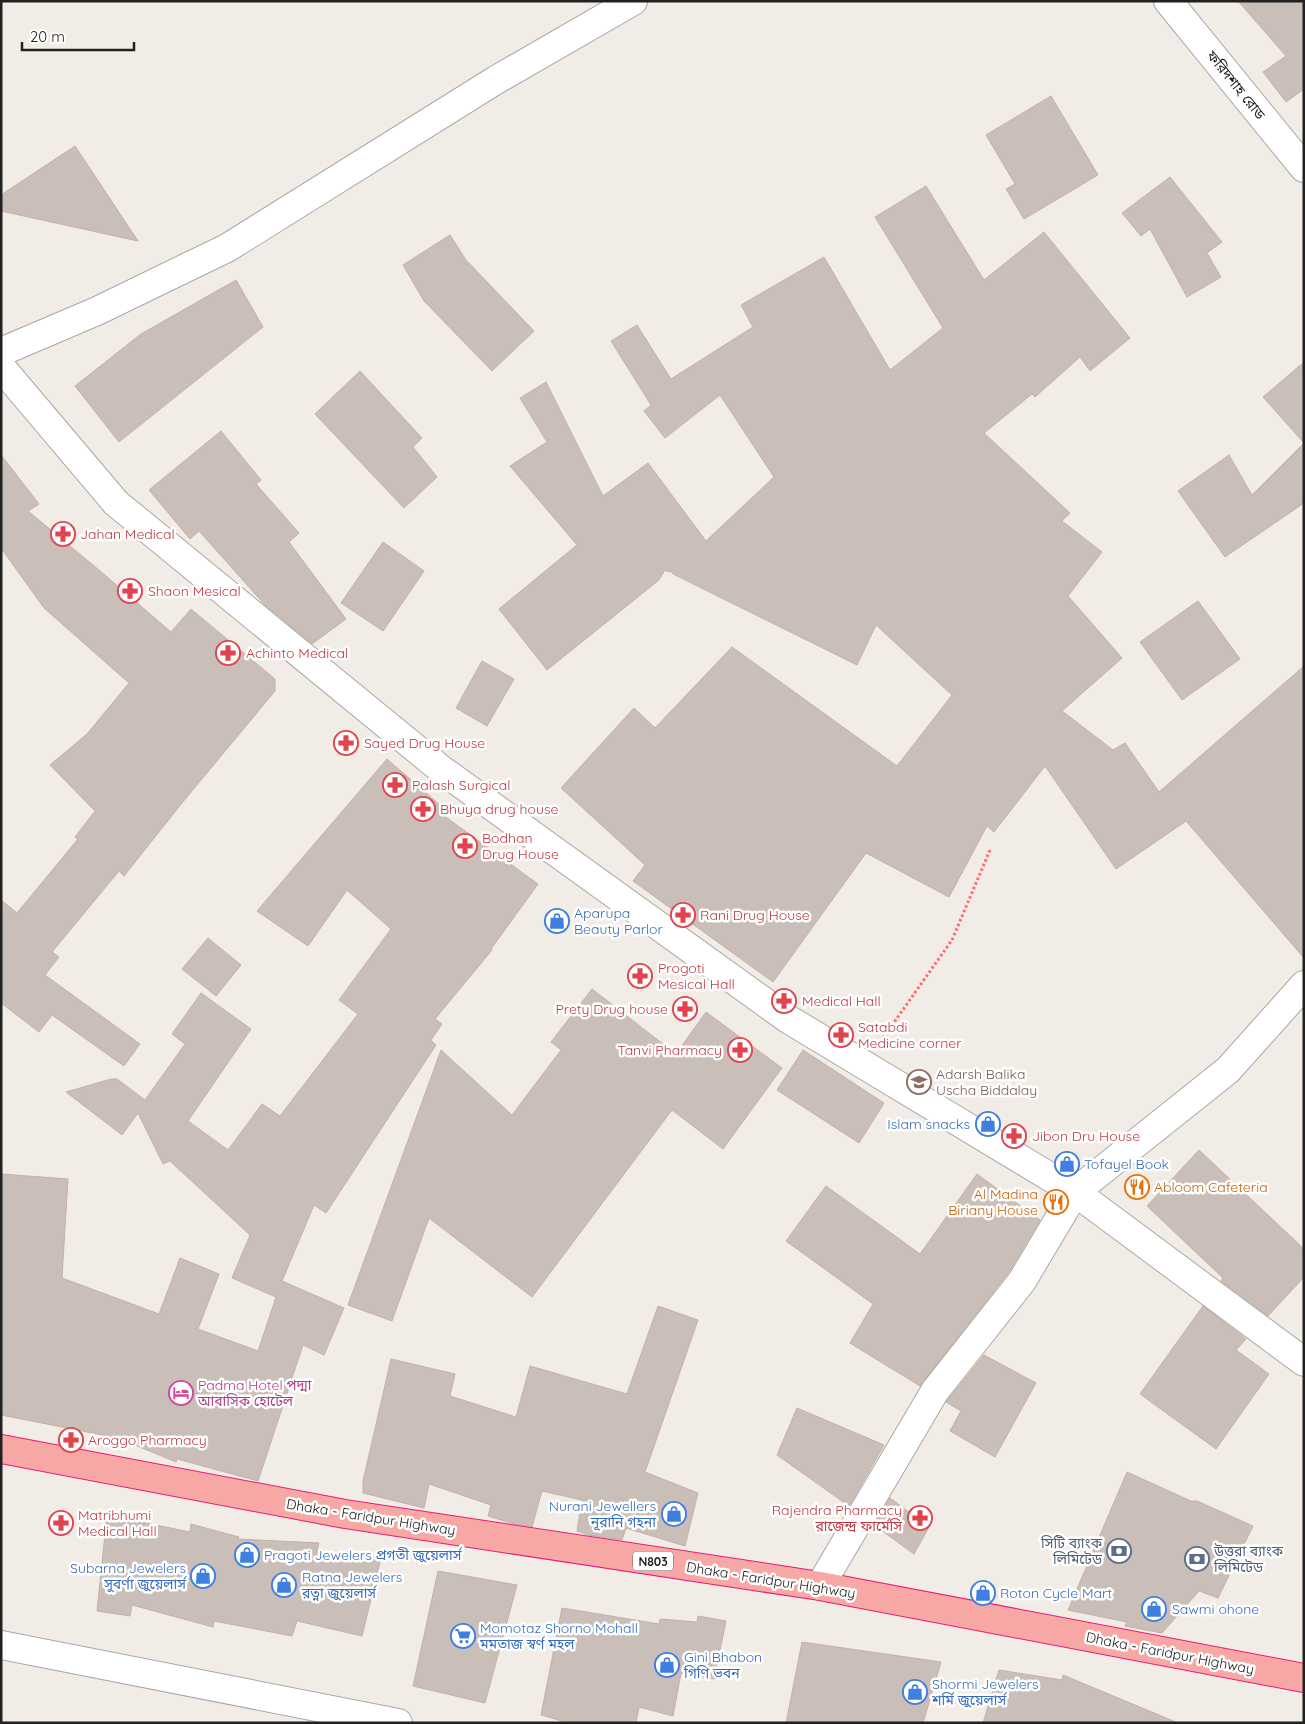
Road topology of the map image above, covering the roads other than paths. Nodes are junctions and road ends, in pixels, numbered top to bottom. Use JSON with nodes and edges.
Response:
{"nodes":[{"id":1,"x":633,"y":1,"type":"edge"},
{"id":2,"x":1168,"y":1,"type":"edge"},
{"id":3,"x":1304,"y":168,"type":"edge"},
{"id":4,"x":1,"y":352,"type":"edge"},
{"id":5,"x":1,"y":367,"type":"edge"},
{"id":6,"x":1304,"y":985,"type":"edge"},
{"id":7,"x":1075,"y":1192,"type":"junction"},
{"id":8,"x":1304,"y":1362,"type":"edge"},
{"id":9,"x":1,"y":1449,"type":"edge"},
{"id":10,"x":820,"y":1586,"type":"junction"},
{"id":11,"x":1,"y":1645,"type":"edge"},
{"id":12,"x":1304,"y":1678,"type":"edge"},
{"id":13,"x":306,"y":1714,"type":"edge"},
{"id":14,"x":398,"y":1723,"type":"edge"}],
"edges":[{"from":1,"to":4,"type":"street"},
{"from":2,"to":3,"type":"street","name":"ফরিদশাহ রোড"},
{"from":5,"to":7,"type":"street"},
{"from":6,"to":7,"type":"street"},
{"from":7,"to":8,"type":"street"},
{"from":7,"to":10,"type":"street"},
{"from":9,"to":10,"type":"highway","name":"Dhaka - Faridpur Highway","number":"N803"},
{"from":10,"to":12,"type":"highway","name":"Dhaka - Faridpur Highway","number":"N803"},
{"from":11,"to":13,"type":"street"},
{"from":13,"to":14,"type":"street"}]}
